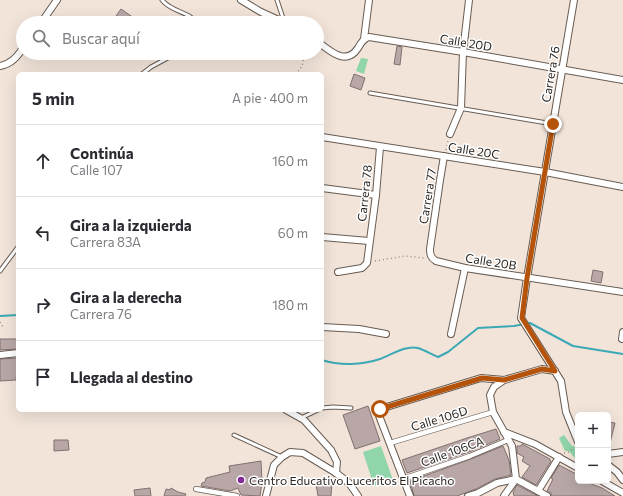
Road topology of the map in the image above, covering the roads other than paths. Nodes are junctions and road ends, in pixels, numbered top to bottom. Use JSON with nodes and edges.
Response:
{"nodes":[{"id":1,"x":57,"y":0,"type":"edge"},
{"id":2,"x":162,"y":0,"type":"edge"},
{"id":3,"x":241,"y":0,"type":"edge"},
{"id":4,"x":277,"y":0,"type":"edge"},
{"id":5,"x":370,"y":0,"type":"edge"},
{"id":6,"x":469,"y":0,"type":"edge"},
{"id":7,"x":574,"y":0,"type":"edge"},
{"id":8,"x":46,"y":16,"type":"edge"},
{"id":9,"x":189,"y":16,"type":"edge"},
{"id":10,"x":270,"y":16,"type":"edge"},
{"id":11,"x":283,"y":16,"type":"edge"},
{"id":12,"x":364,"y":39,"type":"junction"},
{"id":13,"x":324,"y":47,"type":"edge"},
{"id":14,"x":463,"y":52,"type":"junction"},
{"id":15,"x":16,"y":58,"type":"edge"},
{"id":16,"x":164,"y":60,"type":"edge"},
{"id":17,"x":0,"y":66,"type":"edge"},
{"id":18,"x":562,"y":69,"type":"junction"},
{"id":19,"x":145,"y":72,"type":"edge"},
{"id":20,"x":623,"y":80,"type":"edge"},
{"id":21,"x":370,"y":93,"type":"dead end"},
{"id":22,"x":461,"y":108,"type":"junction"},
{"id":23,"x":553,"y":124,"type":"junction"},
{"id":24,"x":450,"y":134,"type":"road end"},
{"id":25,"x":324,"y":136,"type":"edge"},
{"id":26,"x":380,"y":147,"type":"junction"},
{"id":27,"x":444,"y":156,"type":"junction"},
{"id":28,"x":546,"y":172,"type":"junction"},
{"id":29,"x":623,"y":187,"type":"edge"},
{"id":30,"x":324,"y":188,"type":"edge"},
{"id":31,"x":376,"y":195,"type":"junction"},
{"id":32,"x":324,"y":237,"type":"edge"},
{"id":33,"x":369,"y":241,"type":"junction"},
{"id":34,"x":16,"y":250,"type":"edge"},
{"id":35,"x":430,"y":255,"type":"joint"},
{"id":36,"x":465,"y":268,"type":"junction"},
{"id":37,"x":0,"y":270,"type":"edge"},
{"id":38,"x":338,"y":272,"type":"dead end"},
{"id":39,"x":527,"y":278,"type":"junction"},
{"id":40,"x":623,"y":292,"type":"edge"},
{"id":41,"x":324,"y":327,"type":"edge"},
{"id":42,"x":386,"y":334,"type":"dead end"},
{"id":43,"x":451,"y":334,"type":"dead end"},
{"id":44,"x":16,"y":353,"type":"edge"},
{"id":45,"x":0,"y":355,"type":"edge"},
{"id":46,"x":555,"y":371,"type":"junction"},
{"id":47,"x":504,"y":380,"type":"junction"},
{"id":48,"x":324,"y":408,"type":"edge"},
{"id":49,"x":351,"y":408,"type":"dead end"},
{"id":50,"x":290,"y":412,"type":"edge"},
{"id":51,"x":314,"y":412,"type":"edge"},
{"id":52,"x":493,"y":412,"type":"junction"},
{"id":53,"x":301,"y":418,"type":"junction"},
{"id":54,"x":504,"y":432,"type":"junction"},
{"id":55,"x":234,"y":435,"type":"dead end"},
{"id":56,"x":575,"y":435,"type":"edge"},
{"id":57,"x":508,"y":440,"type":"junction"},
{"id":58,"x":390,"y":443,"type":"junction"},
{"id":59,"x":623,"y":452,"type":"edge"},
{"id":60,"x":611,"y":454,"type":"edge"},
{"id":61,"x":282,"y":456,"type":"junction"},
{"id":62,"x":559,"y":456,"type":"junction"},
{"id":63,"x":575,"y":466,"type":"edge"},
{"id":64,"x":611,"y":467,"type":"edge"},
{"id":65,"x":336,"y":473,"type":"junction"},
{"id":66,"x":516,"y":478,"type":"junction"},
{"id":67,"x":403,"y":479,"type":"junction"},
{"id":68,"x":623,"y":480,"type":"edge"},
{"id":69,"x":607,"y":484,"type":"edge"},
{"id":70,"x":196,"y":489,"type":"dead end"},
{"id":71,"x":538,"y":491,"type":"junction"},
{"id":72,"x":623,"y":493,"type":"edge"},
{"id":73,"x":237,"y":496,"type":"edge"},
{"id":74,"x":266,"y":496,"type":"edge"},
{"id":75,"x":358,"y":496,"type":"edge"},
{"id":76,"x":410,"y":496,"type":"edge"},
{"id":77,"x":468,"y":496,"type":"edge"},
{"id":78,"x":504,"y":496,"type":"edge"},
{"id":79,"x":547,"y":496,"type":"edge"}],
"edges":[{"from":1,"to":8,"type":"street"},
{"from":2,"to":9,"type":"lane"},
{"from":3,"to":10,"type":"street"},
{"from":4,"to":11,"type":"lane"},
{"from":5,"to":12,"type":"street"},
{"from":6,"to":14,"type":"street"},
{"from":7,"to":18,"type":"street","name":"Carrera 76"},
{"from":12,"to":13,"type":"street"},
{"from":12,"to":14,"type":"street","name":"Calle 20D"},
{"from":14,"to":18,"type":"street","name":"Calle 20D"},
{"from":14,"to":22,"type":"street"},
{"from":15,"to":17,"type":"street"},
{"from":16,"to":19,"type":"lane"},
{"from":18,"to":20,"type":"street","name":"Calle 20D"},
{"from":18,"to":23,"type":"street","name":"Carrera 76"},
{"from":21,"to":22,"type":"lane"},
{"from":22,"to":23,"type":"lane"},
{"from":22,"to":24,"type":"street"},
{"from":23,"to":28,"type":"street","name":"Carrera 76"},
{"from":25,"to":26,"type":"street","name":"Calle 20C"},
{"from":26,"to":27,"type":"street","name":"Calle 20C"},
{"from":26,"to":31,"type":"street","name":"Carrera 78"},
{"from":27,"to":28,"type":"street","name":"Calle 20C"},
{"from":27,"to":35,"type":"street","name":"Carrera 77"},
{"from":28,"to":29,"type":"street","name":"Calle 20C"},
{"from":28,"to":39,"type":"street","name":"Carrera 76"},
{"from":30,"to":31,"type":"street"},
{"from":31,"to":33,"type":"street","name":"Carrera 78"},
{"from":32,"to":33,"type":"street"},
{"from":33,"to":38,"type":"street","name":"Carrera 78"},
{"from":34,"to":37,"type":"lane"},
{"from":35,"to":36,"type":"street","name":"Calle 20B"},
{"from":36,"to":39,"type":"street","name":"Calle 20B"},
{"from":36,"to":43,"type":"street"},
{"from":39,"to":40,"type":"street","name":"Calle 20B"},
{"from":39,"to":46,"type":"street","name":"Carrera 76"},
{"from":41,"to":42,"type":"street"},
{"from":44,"to":45,"type":"street"},
{"from":46,"to":47,"type":"street"},
{"from":46,"to":56,"type":"street"},
{"from":47,"to":52,"type":"street"},
{"from":47,"to":58,"type":"street"},
{"from":48,"to":49,"type":"lane"},
{"from":50,"to":53,"type":"street"},
{"from":51,"to":53,"type":"lane"},
{"from":52,"to":54,"type":"street"},
{"from":52,"to":58,"type":"street","name":"Calle 106D"},
{"from":53,"to":65,"type":"street"},
{"from":54,"to":57,"type":"street"},
{"from":54,"to":62,"type":"street"},
{"from":55,"to":61,"type":"lane"},
{"from":57,"to":66,"type":"street"},
{"from":57,"to":67,"type":"street","name":"Calle 106CA"},
{"from":58,"to":67,"type":"street"},
{"from":59,"to":60,"type":"street"},
{"from":61,"to":65,"type":"street"},
{"from":61,"to":74,"type":"street"},
{"from":62,"to":63,"type":"street"},
{"from":62,"to":71,"type":"street"},
{"from":64,"to":68,"type":"street"},
{"from":65,"to":75,"type":"street"},
{"from":66,"to":71,"type":"street"},
{"from":66,"to":77,"type":"street"},
{"from":66,"to":78,"type":"street"},
{"from":67,"to":76,"type":"street"},
{"from":69,"to":72,"type":"street"},
{"from":70,"to":73,"type":"street"},
{"from":71,"to":79,"type":"street"}]}
